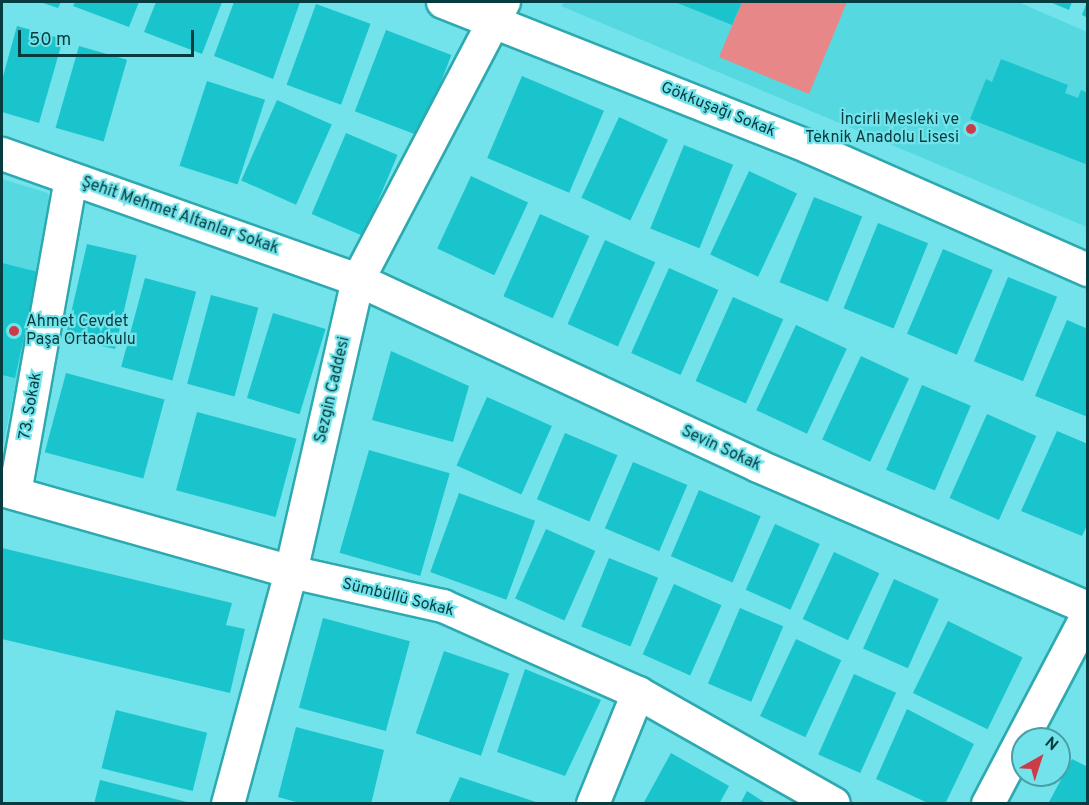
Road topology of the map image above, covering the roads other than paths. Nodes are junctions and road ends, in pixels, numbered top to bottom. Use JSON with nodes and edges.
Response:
{"nodes":[{"id":1,"x":443,"y":2,"type":"edge"},
{"id":2,"x":500,"y":10,"type":"edge"},
{"id":3,"x":2,"y":154,"type":"edge"},
{"id":4,"x":71,"y":178,"type":"junction"},
{"id":5,"x":1088,"y":270,"type":"edge"},
{"id":6,"x":358,"y":280,"type":"junction"},
{"id":7,"x":8,"y":491,"type":"edge"},
{"id":8,"x":291,"y":572,"type":"junction"},
{"id":9,"x":1088,"y":608,"type":"edge"},
{"id":10,"x":1088,"y":614,"type":"edge"},
{"id":11,"x":638,"y":693,"type":"junction"},
{"id":12,"x":228,"y":804,"type":"edge"},
{"id":13,"x":593,"y":804,"type":"edge"},
{"id":14,"x":834,"y":804,"type":"edge"},
{"id":15,"x":988,"y":804,"type":"edge"}],
"edges":[{"from":1,"to":2,"type":"street","name":"Gökkuşağı Sokak"},
{"from":2,"to":5,"type":"street","name":"Gökkuşağı Sokak"},
{"from":2,"to":6,"type":"street","name":"Sezgin Caddesi"},
{"from":3,"to":4,"type":"street","name":"Şehit Mehmet Altanlar Sokak"},
{"from":4,"to":6,"type":"street","name":"Şehit Mehmet Altanlar Sokak"},
{"from":4,"to":7,"type":"street","name":"73. Sokak"},
{"from":6,"to":8,"type":"street","name":"Sezgin Caddesi"},
{"from":6,"to":9,"type":"street","name":"Sevin Sokak"},
{"from":7,"to":8,"type":"street","name":"Sümbüllü Sokak"},
{"from":8,"to":11,"type":"street","name":"Sümbüllü Sokak"},
{"from":8,"to":12,"type":"street","name":"Sezgin Caddesi"},
{"from":10,"to":15,"type":"street"},
{"from":11,"to":13,"type":"street"},
{"from":11,"to":14,"type":"street","name":"Sümbüllü Sokak"}]}
